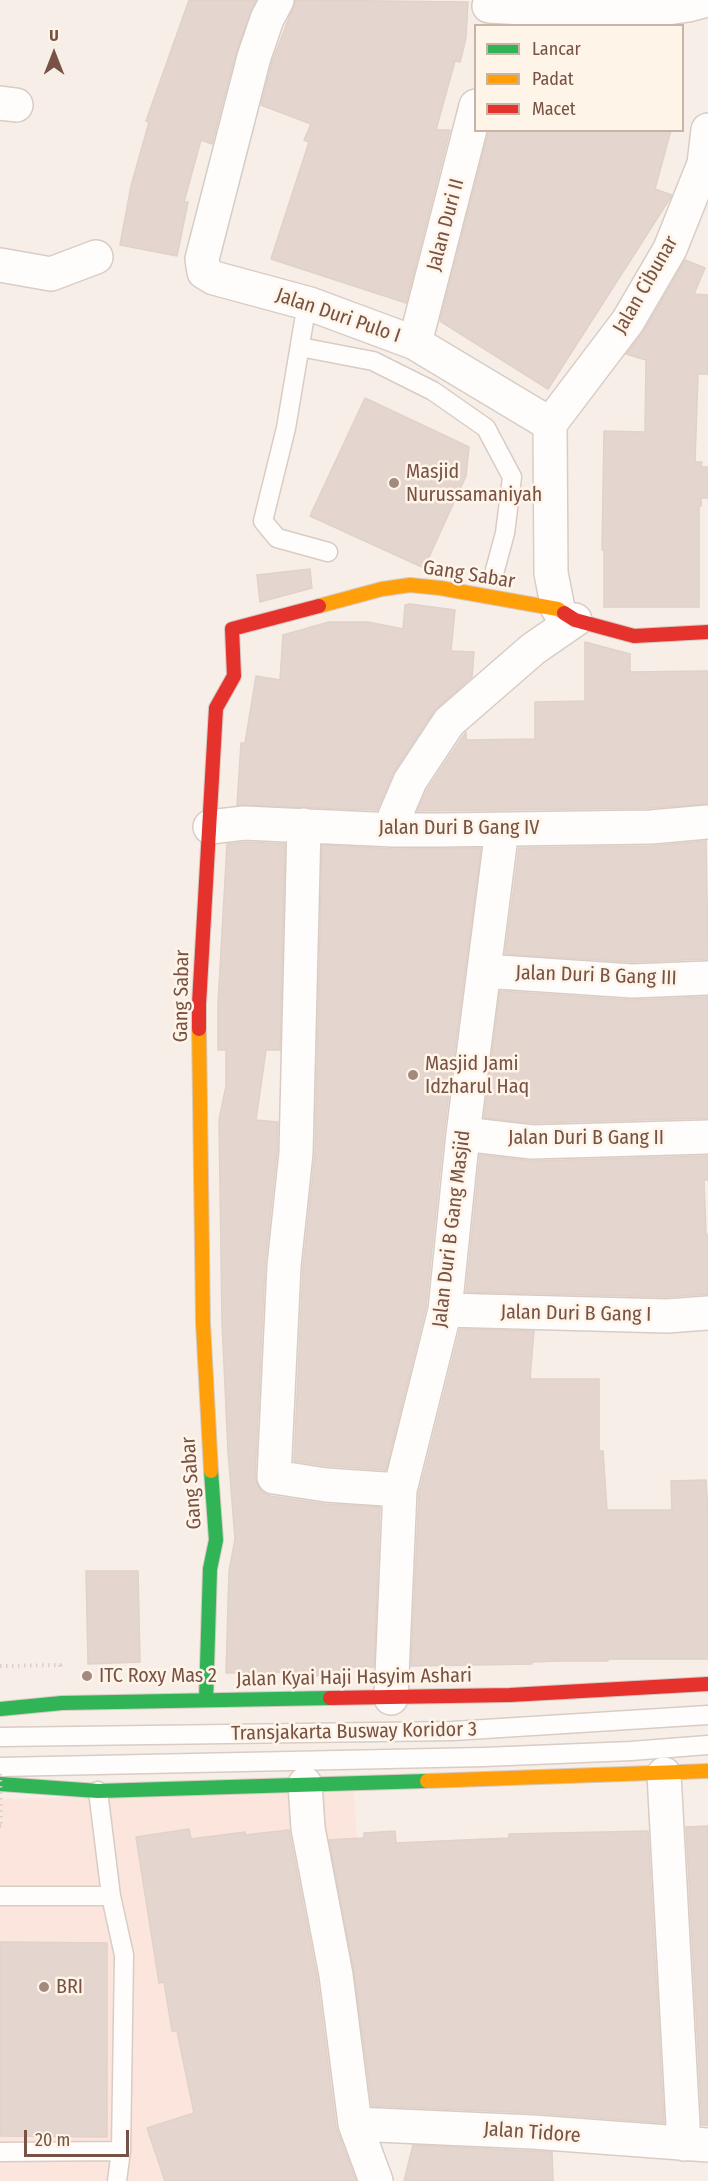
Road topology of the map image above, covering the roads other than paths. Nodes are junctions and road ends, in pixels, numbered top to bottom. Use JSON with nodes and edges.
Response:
{"nodes":[{"id":1,"x":277,"y":0,"type":"edge"},
{"id":2,"x":707,"y":0,"type":"edge"},
{"id":3,"x":488,"y":11,"type":"edge"},
{"id":4,"x":474,"y":114,"type":"edge"},
{"id":5,"x":708,"y":130,"type":"edge"},
{"id":6,"x":96,"y":257,"type":"dead end"},
{"id":7,"x":0,"y":265,"type":"edge"},
{"id":8,"x":310,"y":304,"type":"junction"},
{"id":9,"x":415,"y":343,"type":"junction"},
{"id":10,"x":300,"y":347,"type":"junction"},
{"id":11,"x":550,"y":424,"type":"junction"},
{"id":12,"x":328,"y":552,"type":"dead end"},
{"id":13,"x":495,"y":570,"type":"dead end"},
{"id":14,"x":566,"y":615,"type":"junction"},
{"id":15,"x":708,"y":632,"type":"edge"},
{"id":16,"x":708,"y":822,"type":"edge"},
{"id":17,"x":304,"y":825,"type":"junction"},
{"id":18,"x":210,"y":827,"type":"junction"},
{"id":19,"x":502,"y":829,"type":"junction"},
{"id":20,"x":394,"y":830,"type":"junction"},
{"id":21,"x":484,"y":971,"type":"junction"},
{"id":22,"x":708,"y":978,"type":"edge"},
{"id":23,"x":464,"y":1134,"type":"junction"},
{"id":24,"x":708,"y":1137,"type":"edge"},
{"id":25,"x":445,"y":1310,"type":"junction"},
{"id":26,"x":708,"y":1313,"type":"edge"},
{"id":27,"x":400,"y":1490,"type":"junction"},
{"id":28,"x":708,"y":1684,"type":"edge"},
{"id":29,"x":392,"y":1698,"type":"junction"},
{"id":30,"x":206,"y":1700,"type":"junction"},
{"id":31,"x":0,"y":1710,"type":"edge"},
{"id":32,"x":708,"y":1715,"type":"edge"},
{"id":33,"x":0,"y":1737,"type":"edge"},
{"id":34,"x":708,"y":1745,"type":"edge"},
{"id":35,"x":0,"y":1767,"type":"edge"},
{"id":36,"x":708,"y":1771,"type":"edge"},
{"id":37,"x":664,"y":1774,"type":"junction"},
{"id":38,"x":0,"y":1784,"type":"edge"},
{"id":39,"x":305,"y":1784,"type":"junction"},
{"id":40,"x":98,"y":1791,"type":"junction"},
{"id":41,"x":0,"y":1896,"type":"edge"},
{"id":42,"x":111,"y":1896,"type":"junction"},
{"id":43,"x":355,"y":2124,"type":"junction"},
{"id":44,"x":696,"y":2144,"type":"edge"},
{"id":45,"x":121,"y":2151,"type":"junction"},
{"id":46,"x":0,"y":2152,"type":"edge"},
{"id":47,"x":117,"y":2181,"type":"edge"},
{"id":48,"x":376,"y":2181,"type":"edge"}],
"edges":[{"from":1,"to":8,"type":"street","name":"Jalan Duri Pulo I"},
{"from":2,"to":3,"type":"street"},
{"from":4,"to":9,"type":"street","name":"Jalan Duri II"},
{"from":5,"to":11,"type":"street","name":"Jalan Cibunar"},
{"from":6,"to":7,"type":"street"},
{"from":8,"to":9,"type":"street","name":"Jalan Duri Pulo I"},
{"from":8,"to":10,"type":"lane"},
{"from":9,"to":11,"type":"street","name":"Jalan Duri Pulo I"},
{"from":10,"to":12,"type":"lane"},
{"from":10,"to":13,"type":"lane"},
{"from":11,"to":14,"type":"street"},
{"from":14,"to":15,"type":"street"},
{"from":14,"to":18,"type":"street","name":"Gang Sabar"},
{"from":14,"to":20,"type":"street"},
{"from":16,"to":19,"type":"street","name":"Jalan Duri B Gang IV"},
{"from":17,"to":18,"type":"street","name":"Jalan Duri B Gang IV"},
{"from":17,"to":20,"type":"street","name":"Jalan Duri B Gang IV"},
{"from":17,"to":27,"type":"street"},
{"from":18,"to":30,"type":"street","name":"Gang Sabar"},
{"from":19,"to":20,"type":"street","name":"Jalan Duri B Gang IV"},
{"from":19,"to":21,"type":"street","name":"Jalan Duri B Gang Masjid"},
{"from":21,"to":22,"type":"street","name":"Jalan Duri B Gang III"},
{"from":21,"to":23,"type":"street","name":"Jalan Duri B Gang Masjid"},
{"from":23,"to":24,"type":"street","name":"Jalan Duri B Gang II"},
{"from":23,"to":25,"type":"street","name":"Jalan Duri B Gang Masjid"},
{"from":25,"to":26,"type":"street","name":"Jalan Duri B Gang I"},
{"from":25,"to":27,"type":"street","name":"Jalan Duri B Gang Masjid"},
{"from":27,"to":29,"type":"street","name":"Jalan Duri B Gang Masjid"},
{"from":28,"to":29,"type":"street","name":"Jalan Kyai Haji Hasyim Ashari"},
{"from":29,"to":30,"type":"street","name":"Jalan Kyai Haji Hasyim Ashari"},
{"from":30,"to":31,"type":"street","name":"Jalan Kyai Haji Hasyim Ashari"},
{"from":32,"to":33,"type":"lane","name":"Transjakarta Busway Koridor 3"},
{"from":34,"to":35,"type":"lane","name":"Transjakarta Busway Koridor 3"},
{"from":36,"to":37,"type":"street"},
{"from":37,"to":39,"type":"street"},
{"from":37,"to":44,"type":"street"},
{"from":38,"to":40,"type":"street"},
{"from":39,"to":40,"type":"street"},
{"from":39,"to":43,"type":"street"},
{"from":40,"to":42,"type":"lane"},
{"from":41,"to":42,"type":"lane"},
{"from":42,"to":45,"type":"lane"},
{"from":43,"to":44,"type":"street","name":"Jalan Tidore"},
{"from":43,"to":48,"type":"street"},
{"from":45,"to":46,"type":"lane"},
{"from":45,"to":47,"type":"lane"}]}
